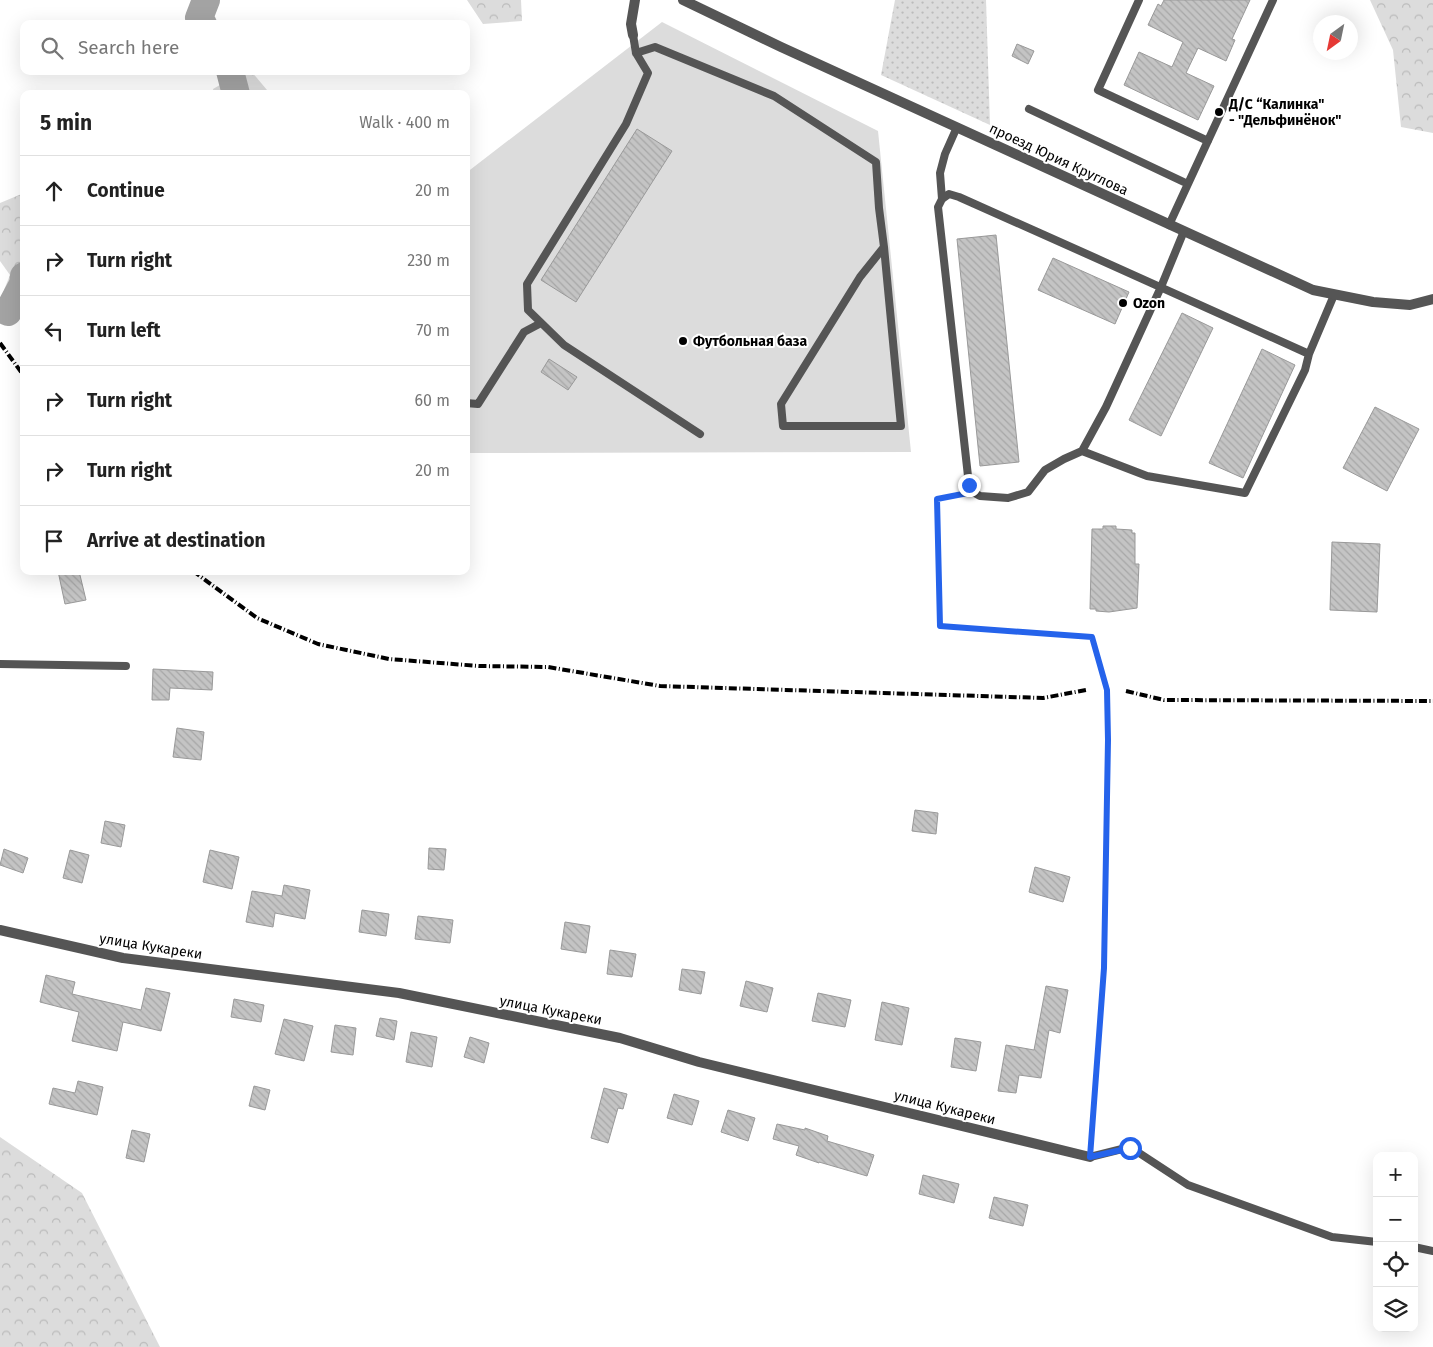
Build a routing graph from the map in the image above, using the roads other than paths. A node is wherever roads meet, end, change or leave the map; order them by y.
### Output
1 (635, 0) edge
2 (682, 0) edge
3 (1139, 0) edge
4 (1273, 0) edge
5 (633, 35) joint
6 (636, 53) junction
7 (1029, 109) dead end
8 (957, 127) junction
9 (1208, 141) junction
10 (1188, 184) junction
11 (942, 198) junction
12 (1169, 225) junction
13 (1184, 231) junction
14 (884, 247) junction
15 (1160, 287) junction
16 (1334, 295) junction
17 (1433, 299) edge
18 (541, 323) junction
19 (1309, 354) junction
20 (470, 403) edge
21 (700, 434) dead end
22 (1082, 451) junction
23 (0, 664) edge
24 (126, 666) dead end
25 (0, 930) edge
26 (1090, 1157) joint
27 (1373, 1242) edge
28 (1418, 1248) edge
29 (1433, 1251) edge

1 - 5 street
2 - 8 street, проезд Юрия Круглова
3 - 9 lane
4 - 9 lane
5 - 6 lane
6 - 14 lane
6 - 18 lane
7 - 10 lane
8 - 11 lane
8 - 12 street, проезд Юрия Круглова
9 - 10 lane
10 - 12 lane
11 - 15 lane
11 - 22 lane
12 - 13 street, проезд Юрия Круглова
13 - 15 lane
13 - 16 street, проезд Юрия Круглова
14 - 14 lane
15 - 19 lane
15 - 22 lane
16 - 17 street, проезд Юрия Круглова
16 - 19 lane
18 - 20 lane
18 - 21 lane
19 - 22 lane
23 - 24 lane
25 - 26 street, улица Кукареки
26 - 27 lane
28 - 29 lane

